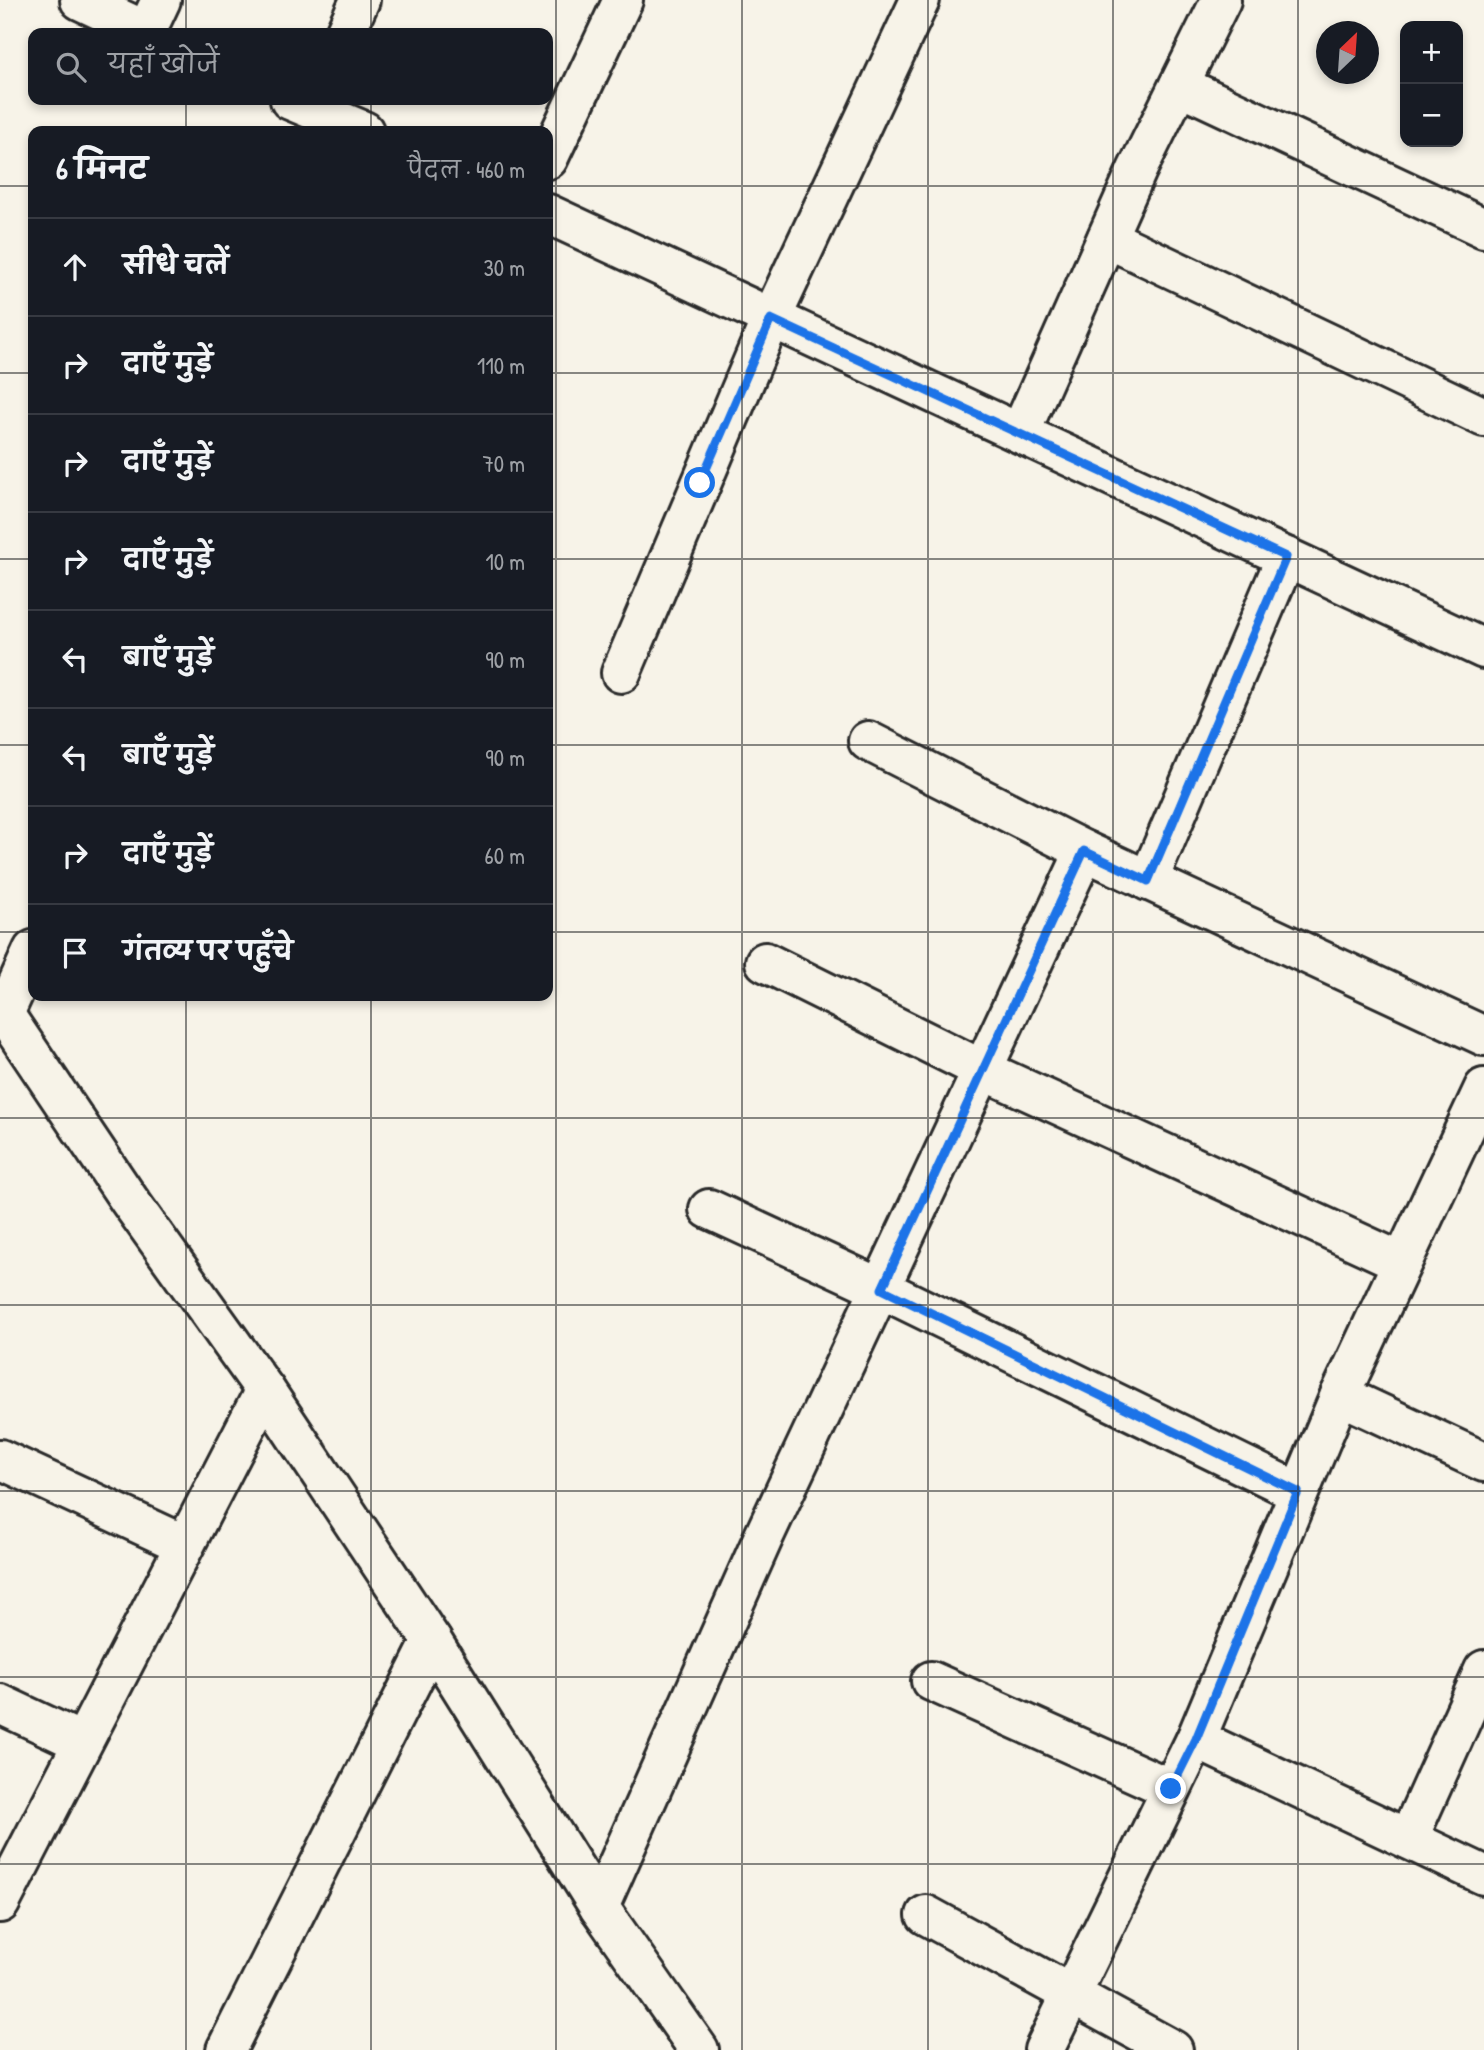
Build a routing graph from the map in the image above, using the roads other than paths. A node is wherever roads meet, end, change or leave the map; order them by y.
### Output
1 (80, 0) edge
2 (360, 0) edge
3 (623, 0) edge
4 (920, 0) edge
5 (1221, 0) edge
6 (152, 22) edge
7 (347, 28) edge
8 (1179, 85) junction
9 (309, 105) edge
10 (353, 126) edge
11 (553, 148) edge
12 (553, 216) edge
13 (1484, 228) edge
14 (1107, 238) junction
15 (771, 319) junction
16 (1484, 417) edge
17 (1020, 433) junction
18 (1286, 557) junction
19 (1484, 649) edge
20 (621, 673) dead end
21 (868, 741) dead end
22 (1084, 851) junction
23 (1148, 881) junction
24 (28, 960) edge
25 (765, 962) dead end
26 (2, 1011) edge
27 (1484, 1036) edge
28 (983, 1070) junction
29 (1484, 1088) edge
30 (709, 1209) dead end
31 (1401, 1262) junction
32 (882, 1289) junction
33 (265, 1390) junction
34 (1340, 1395) junction
35 (0, 1459) edge
36 (1484, 1462) edge
37 (1298, 1492) junction
38 (183, 1544) junction
39 (432, 1641) junction
40 (1484, 1670) edge
41 (931, 1681) dead end
42 (0, 1704) edge
43 (1196, 1739) junction
44 (81, 1742) junction
45 (1171, 1789) junction
46 (1408, 1839) junction
47 (1484, 1875) edge
48 (0, 1903) edge
49 (599, 1908) junction
50 (926, 1915) dead end
51 (1070, 1996) junction
52 (226, 2050) edge
53 (699, 2050) edge
54 (1044, 2050) edge
55 (1173, 2050) edge

1 - 6 street
2 - 7 street
3 - 11 street
4 - 15 street
5 - 8 street
8 - 13 street
8 - 14 street
9 - 10 street
12 - 15 street
14 - 16 street
14 - 17 street
15 - 17 street
15 - 20 street
17 - 18 street
18 - 19 street
18 - 23 street
21 - 22 street
22 - 23 street
22 - 28 street
23 - 27 street
24 - 26 street
25 - 28 street
26 - 33 street
28 - 31 street
28 - 32 street
29 - 31 street
30 - 32 street
31 - 34 street
32 - 37 street
32 - 49 street
33 - 38 street
33 - 39 street
34 - 36 street
34 - 37 street
35 - 38 street
37 - 43 street
38 - 44 street
39 - 49 street
39 - 52 street
40 - 46 street
41 - 45 street
42 - 44 street
43 - 45 street
43 - 46 street
44 - 48 street
45 - 51 street
46 - 47 street
49 - 53 street
50 - 51 street
51 - 54 street
51 - 55 street

